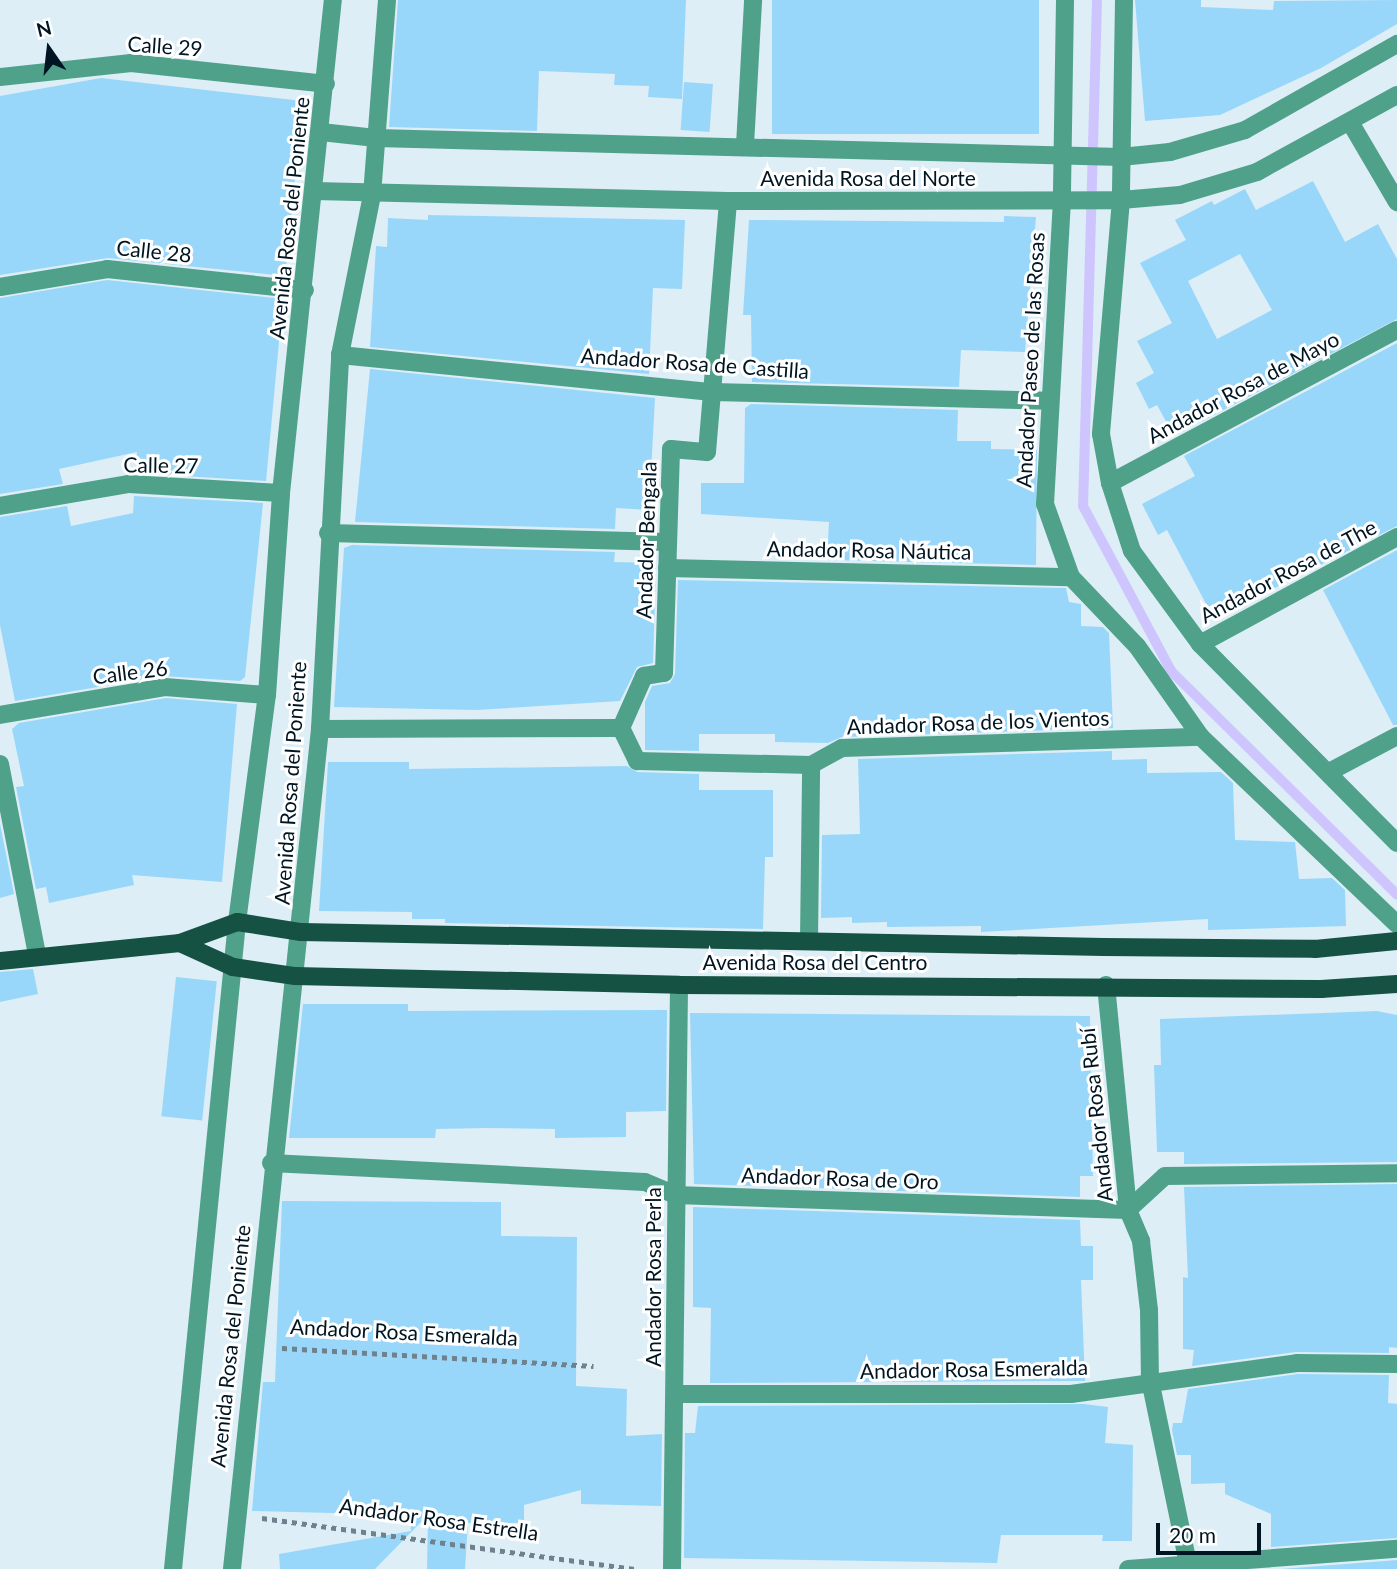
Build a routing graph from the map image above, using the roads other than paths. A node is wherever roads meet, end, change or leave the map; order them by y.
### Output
1 (333, 0) edge
2 (387, 0) edge
3 (753, 0) edge
4 (1065, 0) edge
5 (1124, 0) edge
6 (1397, 44) edge
7 (0, 77) edge
8 (326, 84) junction
9 (1397, 95) edge
10 (1350, 122) junction
11 (321, 132) junction
12 (376, 138) junction
13 (745, 145) junction
14 (1071, 155) junction
15 (1116, 157) junction
16 (315, 191) junction
17 (372, 195) junction
18 (1069, 200) junction
19 (728, 201) junction
20 (1113, 201) junction
21 (1397, 202) edge
22 (0, 287) edge
23 (305, 290) junction
24 (1397, 330) edge
25 (340, 355) junction
26 (712, 392) junction
27 (1049, 401) junction
28 (1110, 483) junction
29 (281, 493) junction
30 (0, 506) edge
31 (328, 533) junction
32 (1397, 537) edge
33 (668, 542) junction
34 (667, 568) junction
35 (1071, 577) junction
36 (1200, 644) junction
37 (267, 695) junction
38 (0, 715) edge
39 (621, 728) junction
40 (320, 729) junction
41 (1397, 736) edge
42 (1201, 737) junction
43 (0, 764) edge
44 (811, 765) junction
45 (1329, 772) junction
46 (1397, 843) edge
47 (237, 922) junction
48 (1397, 924) edge
49 (301, 932) junction
50 (809, 940) junction
51 (1397, 941) edge
52 (180, 943) junction
53 (37, 955) junction
54 (0, 961) edge
55 (233, 967) junction
56 (295, 976) junction
57 (1397, 984) edge
58 (679, 985) junction
59 (1105, 985) junction
60 (271, 1163) junction
61 (1397, 1173) edge
62 (675, 1195) junction
63 (1128, 1210) junction
64 (1397, 1364) edge
65 (1150, 1380) junction
66 (676, 1394) junction
67 (1397, 1549) edge
68 (1189, 1567) edge
69 (173, 1569) edge
70 (232, 1569) edge
71 (672, 1569) edge
72 (1128, 1569) edge

1 - 8 street, Avenida Rosa del Poniente
2 - 12 street, Avenida Rosa del Poniente
3 - 13 street
4 - 14 street, Andador Paseo de las Rosas
5 - 15 street
6 - 15 street, Avenida Rosa del Norte
7 - 8 street, Calle 29
8 - 11 street, Avenida Rosa del Poniente
9 - 10 street, Avenida Rosa del Norte
10 - 20 street, Avenida Rosa del Norte
10 - 21 street
11 - 12 street, Avenida Rosa del Norte
11 - 16 street, Avenida Rosa del Poniente
12 - 13 street, Avenida Rosa del Norte
12 - 17 street, Avenida Rosa del Poniente
13 - 14 street, Avenida Rosa del Norte
14 - 15 street, Avenida Rosa del Norte
14 - 18 street, Andador Paseo de las Rosas
15 - 20 street
16 - 17 street, Avenida Rosa del Norte
16 - 23 street, Avenida Rosa del Poniente
17 - 19 street, Avenida Rosa del Norte
17 - 25 street, Avenida Rosa del Poniente
18 - 19 street, Avenida Rosa del Norte
18 - 20 street, Avenida Rosa del Norte
18 - 27 street, Andador Paseo de las Rosas
19 - 26 street, Andador Bengala
20 - 28 street
22 - 23 street, Calle 28
23 - 29 street, Avenida Rosa del Poniente
24 - 28 street, Andador Rosa de Mayo
25 - 26 street, Andador Rosa de Castilla
25 - 31 street, Avenida Rosa del Poniente
26 - 27 street, Andador Rosa de Castilla
26 - 33 street, Andador Bengala
27 - 35 street, Andador Paseo de las Rosas
28 - 36 street
29 - 30 street, Calle 27
29 - 37 street, Avenida Rosa del Poniente
31 - 33 street
31 - 40 street, Avenida Rosa del Poniente
32 - 36 street, Andador Rosa de The
33 - 34 street, Andador Bengala
34 - 35 street, Andador Rosa Náutica
34 - 39 street, Andador Bengala
35 - 42 street, Andador Paseo de las Rosas
36 - 45 street
37 - 38 street, Calle 26
37 - 47 street, Avenida Rosa del Poniente
39 - 40 street
39 - 44 street
40 - 49 street, Avenida Rosa del Poniente
41 - 45 street
42 - 44 street, Andador Rosa de los Vientos
42 - 48 street, Andador Paseo de las Rosas
43 - 53 street
44 - 50 street
45 - 46 street
47 - 49 main road, Avenida Rosa del Centro
47 - 52 main road
47 - 55 street, Avenida Rosa del Poniente
49 - 50 main road, Avenida Rosa del Centro
49 - 56 street, Avenida Rosa del Poniente
50 - 51 main road, Avenida Rosa del Centro
52 - 53 main road
52 - 55 main road, Avenida Rosa del Centro
53 - 54 main road
55 - 56 main road, Avenida Rosa del Centro
55 - 69 street, Avenida Rosa del Poniente
56 - 58 main road, Avenida Rosa del Centro
56 - 60 street, Avenida Rosa del Poniente
57 - 59 main road, Avenida Rosa del Centro
58 - 59 main road, Avenida Rosa del Centro
58 - 62 street, Andador Rosa Perla
59 - 63 street, Andador Rosa Rubí
60 - 62 street, Andador Rosa de Oro
60 - 70 street, Avenida Rosa del Poniente
61 - 63 street
62 - 63 street, Andador Rosa de Oro
62 - 66 street, Andador Rosa Perla
63 - 65 street, Andador Rosa Rubí
64 - 65 street, Andador Rosa Esmeralda
65 - 66 street, Andador Rosa Esmeralda
65 - 68 street, Andador Rosa Rubí
66 - 71 street, Andador Rosa Perla
67 - 68 street
68 - 72 street

